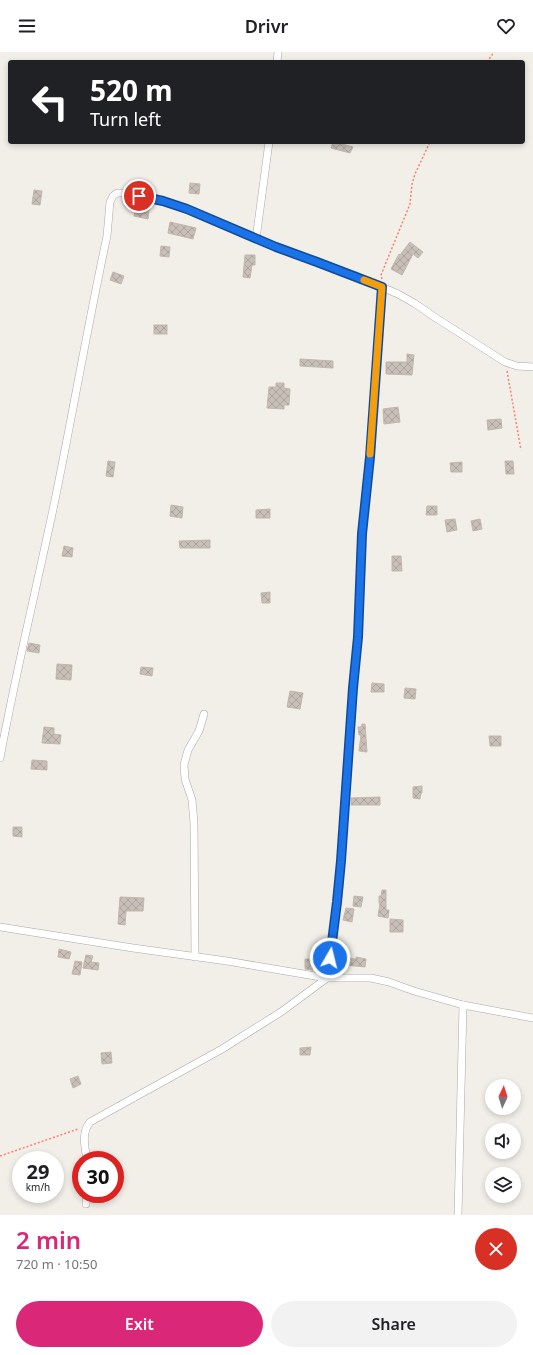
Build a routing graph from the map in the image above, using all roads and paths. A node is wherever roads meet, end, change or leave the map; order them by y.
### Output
1 (269, 144) edge
2 (429, 144) edge
3 (256, 239) junction
4 (382, 287) junction
5 (505, 362) junction
6 (533, 367) edge
7 (521, 450) dead end
8 (204, 714) dead end
9 (0, 758) edge
10 (0, 927) edge
11 (195, 957) junction
12 (327, 978) junction
13 (463, 1005) junction
14 (533, 1018) edge
15 (86, 1126) junction
16 (86, 1151) edge
17 (0, 1156) edge
18 (458, 1215) edge

1 - 3 street
2 - 4 path
3 - 4 street
3 - 9 street
4 - 5 street
4 - 12 street
5 - 6 street
5 - 7 path
8 - 11 street
10 - 11 street
11 - 12 street
12 - 13 street
12 - 15 street
13 - 14 street
13 - 18 street
15 - 16 street
15 - 17 path

